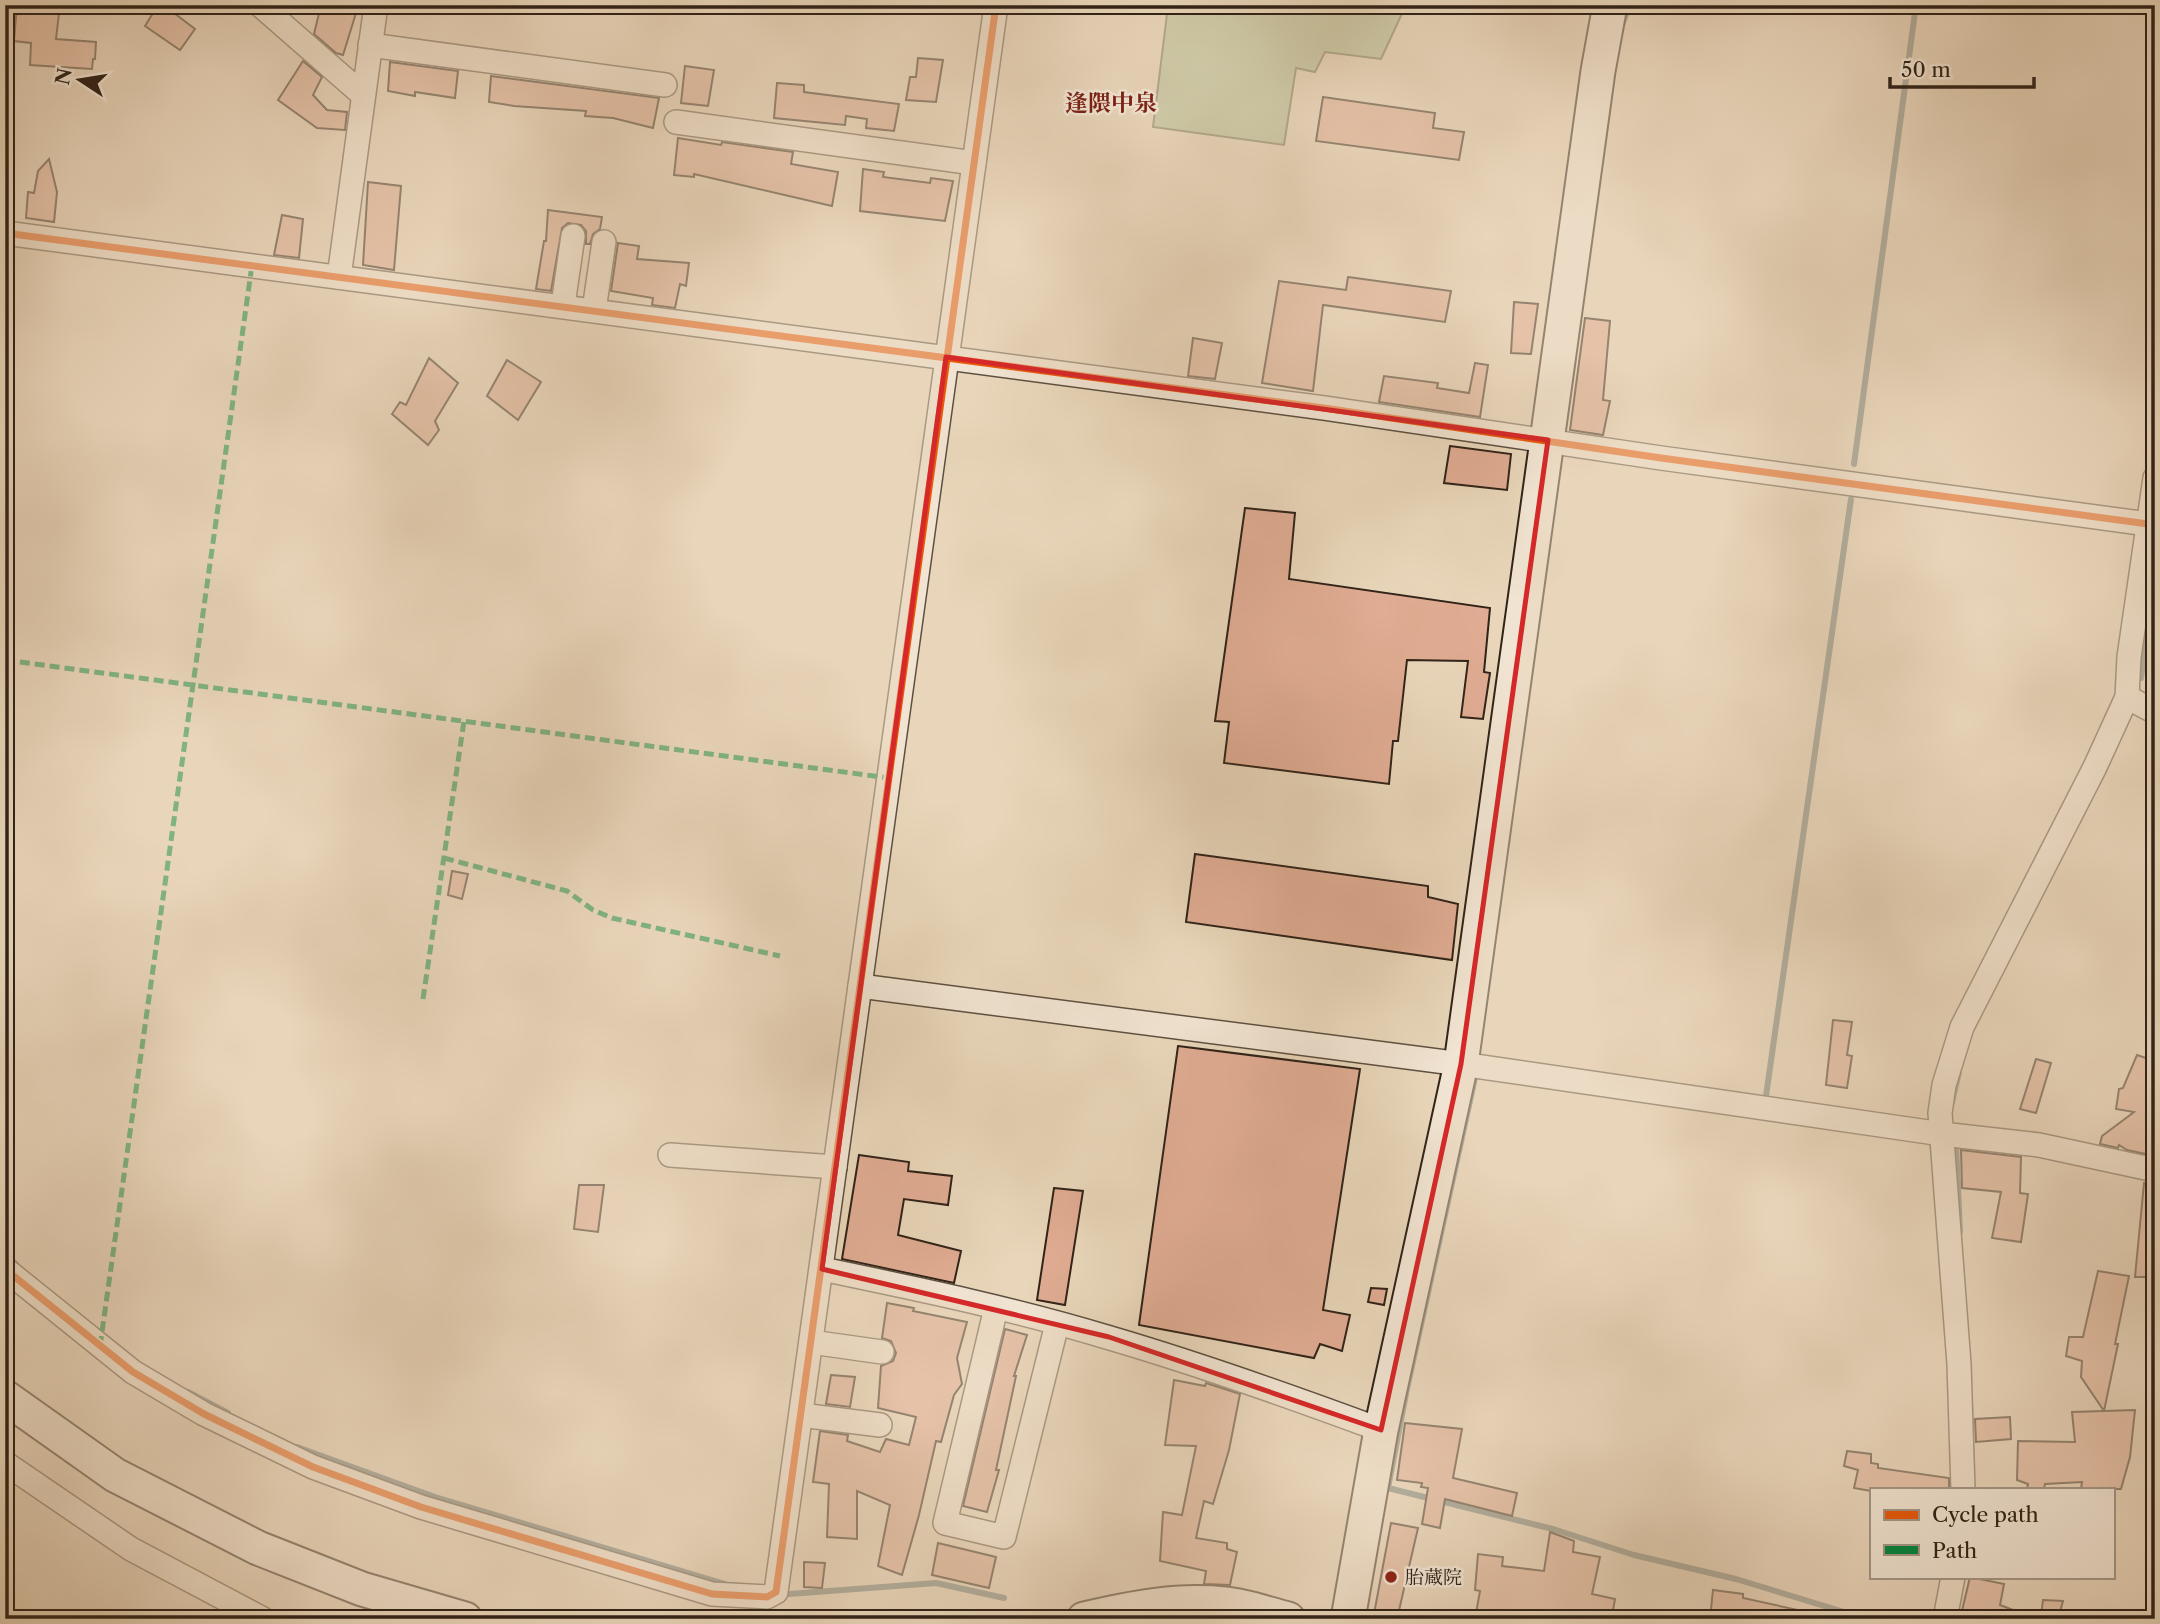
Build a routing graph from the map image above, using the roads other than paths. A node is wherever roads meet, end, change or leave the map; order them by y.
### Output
1 (260, 5) edge
2 (376, 5) edge
3 (996, 5) edge
4 (1611, 5) edge
5 (370, 45) junction
6 (665, 86) dead end
7 (362, 94) junction
8 (676, 122) dead end
9 (974, 163) junction
10 (5, 233) edge
11 (573, 236) dead end
12 (604, 242) dead end
13 (339, 277) junction
14 (563, 306) junction
15 (594, 310) junction
16 (946, 357) junction
17 (1548, 440) junction
18 (2155, 478) edge
19 (2148, 524) junction
20 (2127, 697) junction
21 (2155, 712) edge
22 (860, 986) junction
23 (1461, 1064) junction
24 (1942, 1134) junction
25 (670, 1155) dead end
26 (835, 1167) junction
27 (2155, 1170) edge
28 (5, 1269) edge
29 (821, 1269) junction
30 (996, 1308) junction
31 (1057, 1324) junction
32 (811, 1342) junction
33 (882, 1352) dead end
34 (5, 1397) edge
35 (801, 1415) junction
36 (880, 1425) dead end
37 (1381, 1430) junction
38 (5, 1462) edge
39 (1963, 1488) edge
40 (1953, 1578) edge
41 (204, 1589) junction
42 (243, 1619) edge
43 (263, 1619) edge
44 (466, 1619) edge
45 (1084, 1619) edge
46 (1288, 1619) edge
47 (1348, 1619) edge
48 (1945, 1619) edge

1 - 7 street
2 - 5 street
3 - 9 street
4 - 17 street
5 - 6 street
5 - 7 street
7 - 13 street
8 - 9 street
9 - 16 street
10 - 13 street
11 - 14 street
12 - 15 street
13 - 14 street
14 - 15 street
15 - 16 street
16 - 17 street
16 - 22 street
17 - 19 street
17 - 23 street
18 - 19 street
19 - 20 street
20 - 21 street
20 - 24 street
22 - 23 street
22 - 26 street
23 - 24 street
23 - 37 street
24 - 27 street
24 - 39 street
25 - 26 street
26 - 29 street
28 - 35 street
29 - 30 street
29 - 32 street
30 - 31 street
30 - 31 street
31 - 37 street
32 - 33 street
32 - 35 street
34 - 44 street
35 - 36 street
37 - 47 street
38 - 41 street
40 - 48 street
41 - 42 street
41 - 43 street
45 - 46 street

